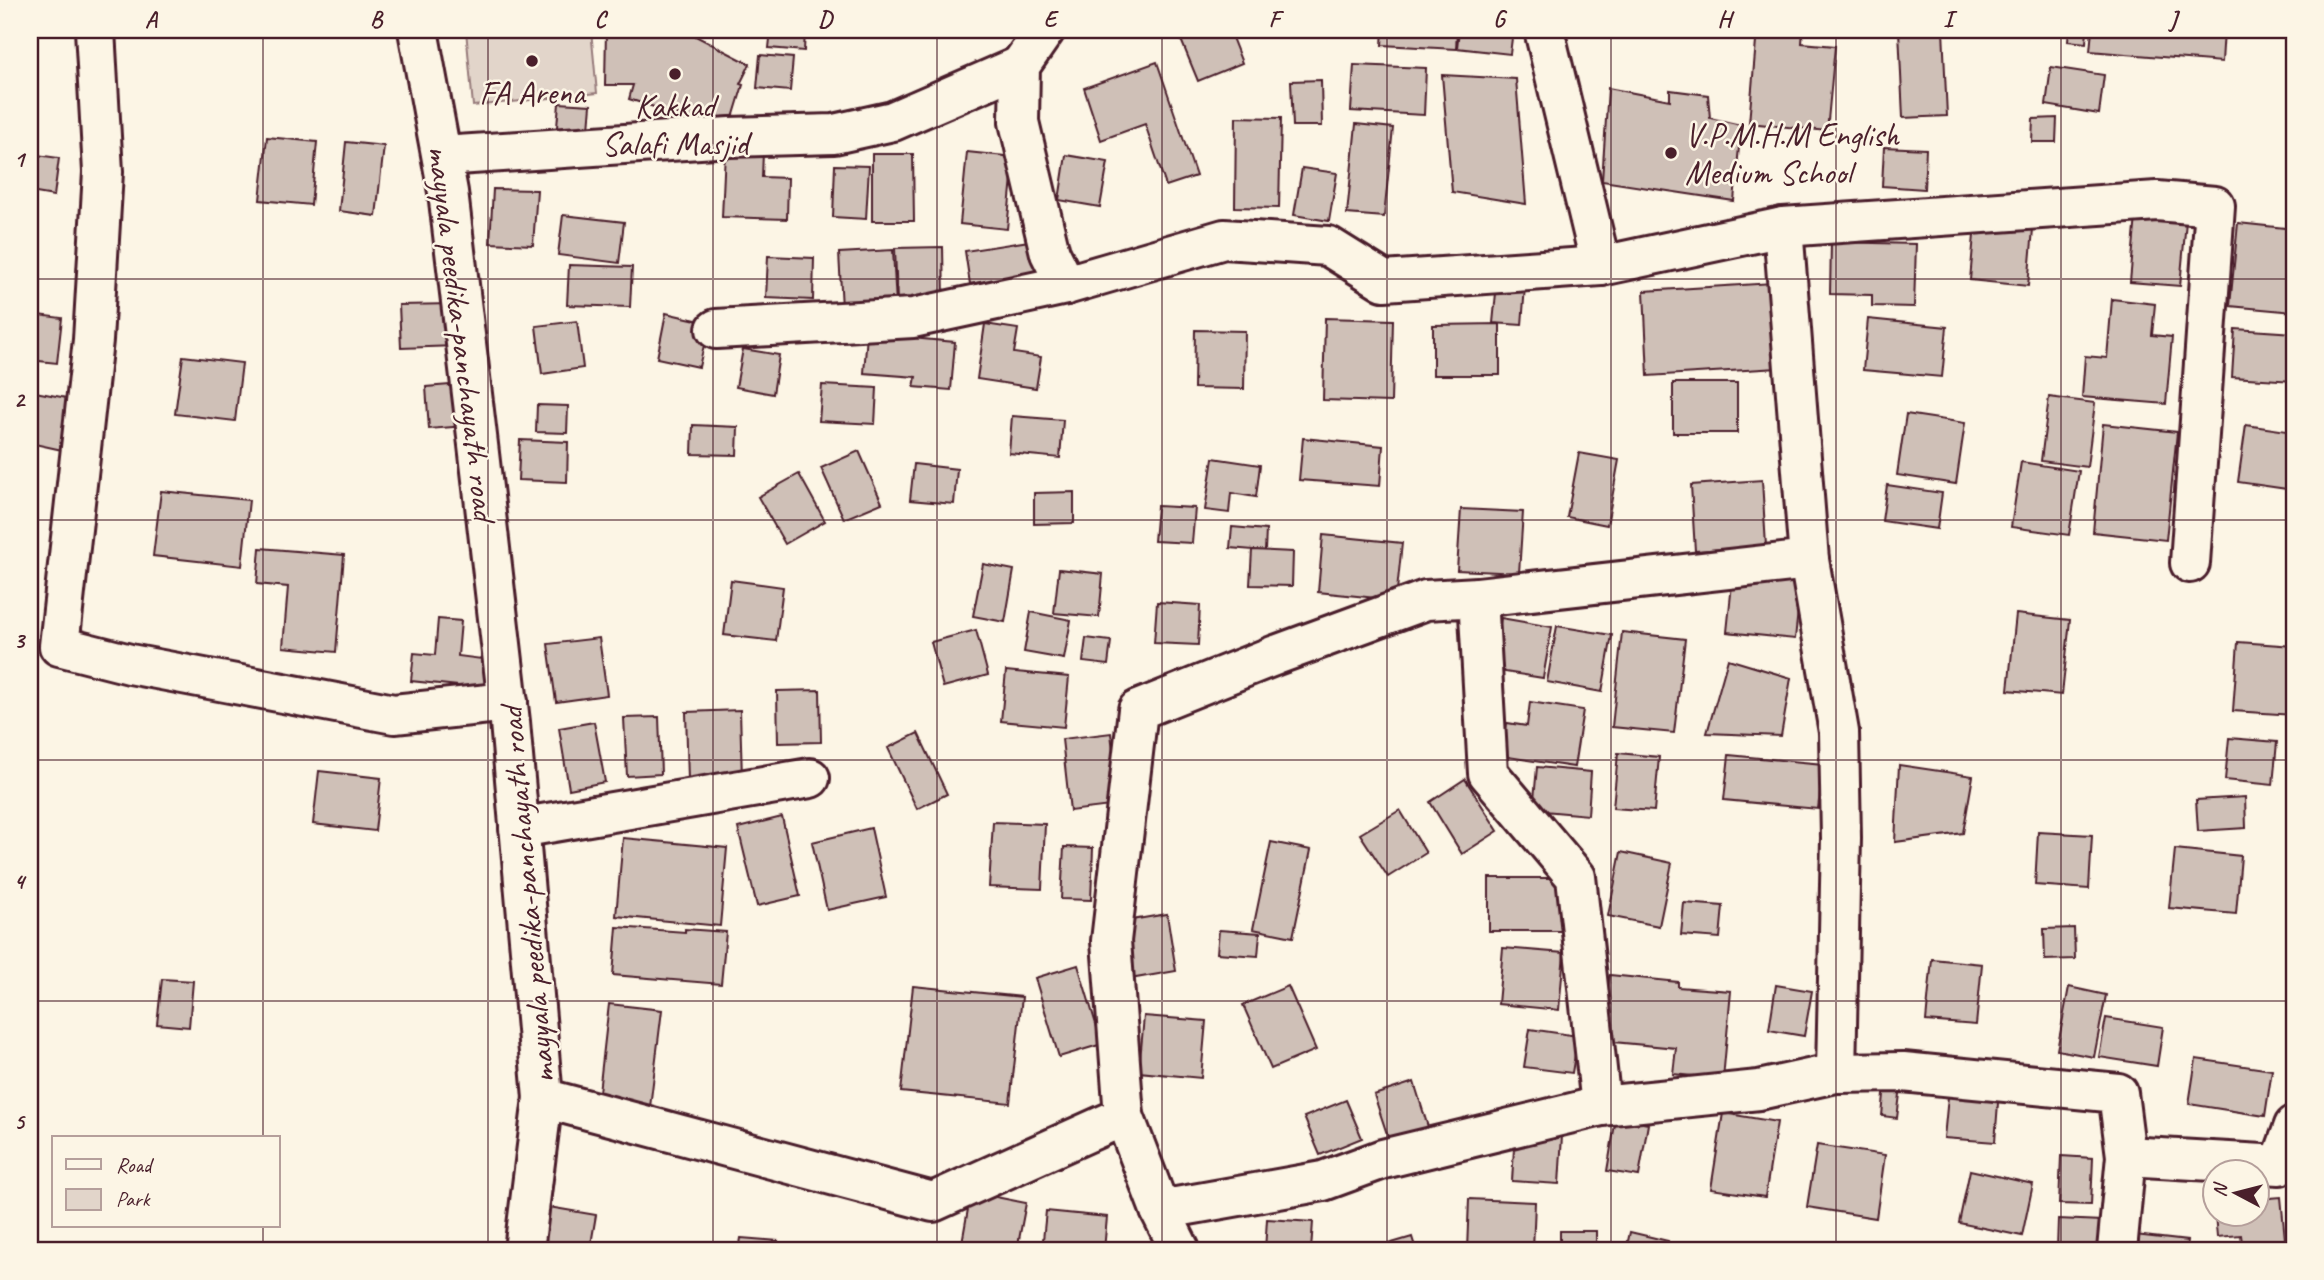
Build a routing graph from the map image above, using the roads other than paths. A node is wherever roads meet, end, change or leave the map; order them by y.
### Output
1 (95, 30) edge
2 (418, 30) edge
3 (1045, 30) edge
4 (1544, 30) edge
5 (1020, 65) junction
6 (442, 156) junction
7 (1783, 227) junction
8 (1601, 266) junction
9 (1066, 285) junction
10 (716, 330) dead end
11 (1809, 560) junction
12 (2190, 563) dead end
13 (1478, 597) junction
14 (508, 702) junction
15 (810, 778) dead end
16 (519, 828) junction
17 (1836, 1073) junction
18 (543, 1098) junction
19 (1601, 1106) junction
20 (1124, 1116) junction
21 (2294, 1126) edge
22 (2126, 1156) junction
23 (1160, 1210) junction
24 (524, 1250) edge
25 (1180, 1250) edge
26 (2117, 1250) edge

1 - 14 street
2 - 6 street, mayyala peedika-panchayath road
3 - 5 street
4 - 8 street
5 - 6 street
5 - 9 street
6 - 14 street, mayyala peedika-panchayath road
7 - 8 street
7 - 11 street
7 - 12 street
8 - 9 street
9 - 10 street
11 - 13 street
11 - 17 street
13 - 19 street
13 - 20 street
14 - 16 street, mayyala peedika-panchayath road
15 - 16 street
16 - 18 street, mayyala peedika-panchayath road
17 - 19 street
17 - 22 street
18 - 20 street, mayyala peedika-panchayath road
18 - 24 street
19 - 23 street
20 - 23 street
21 - 22 street
22 - 26 street
23 - 25 street

